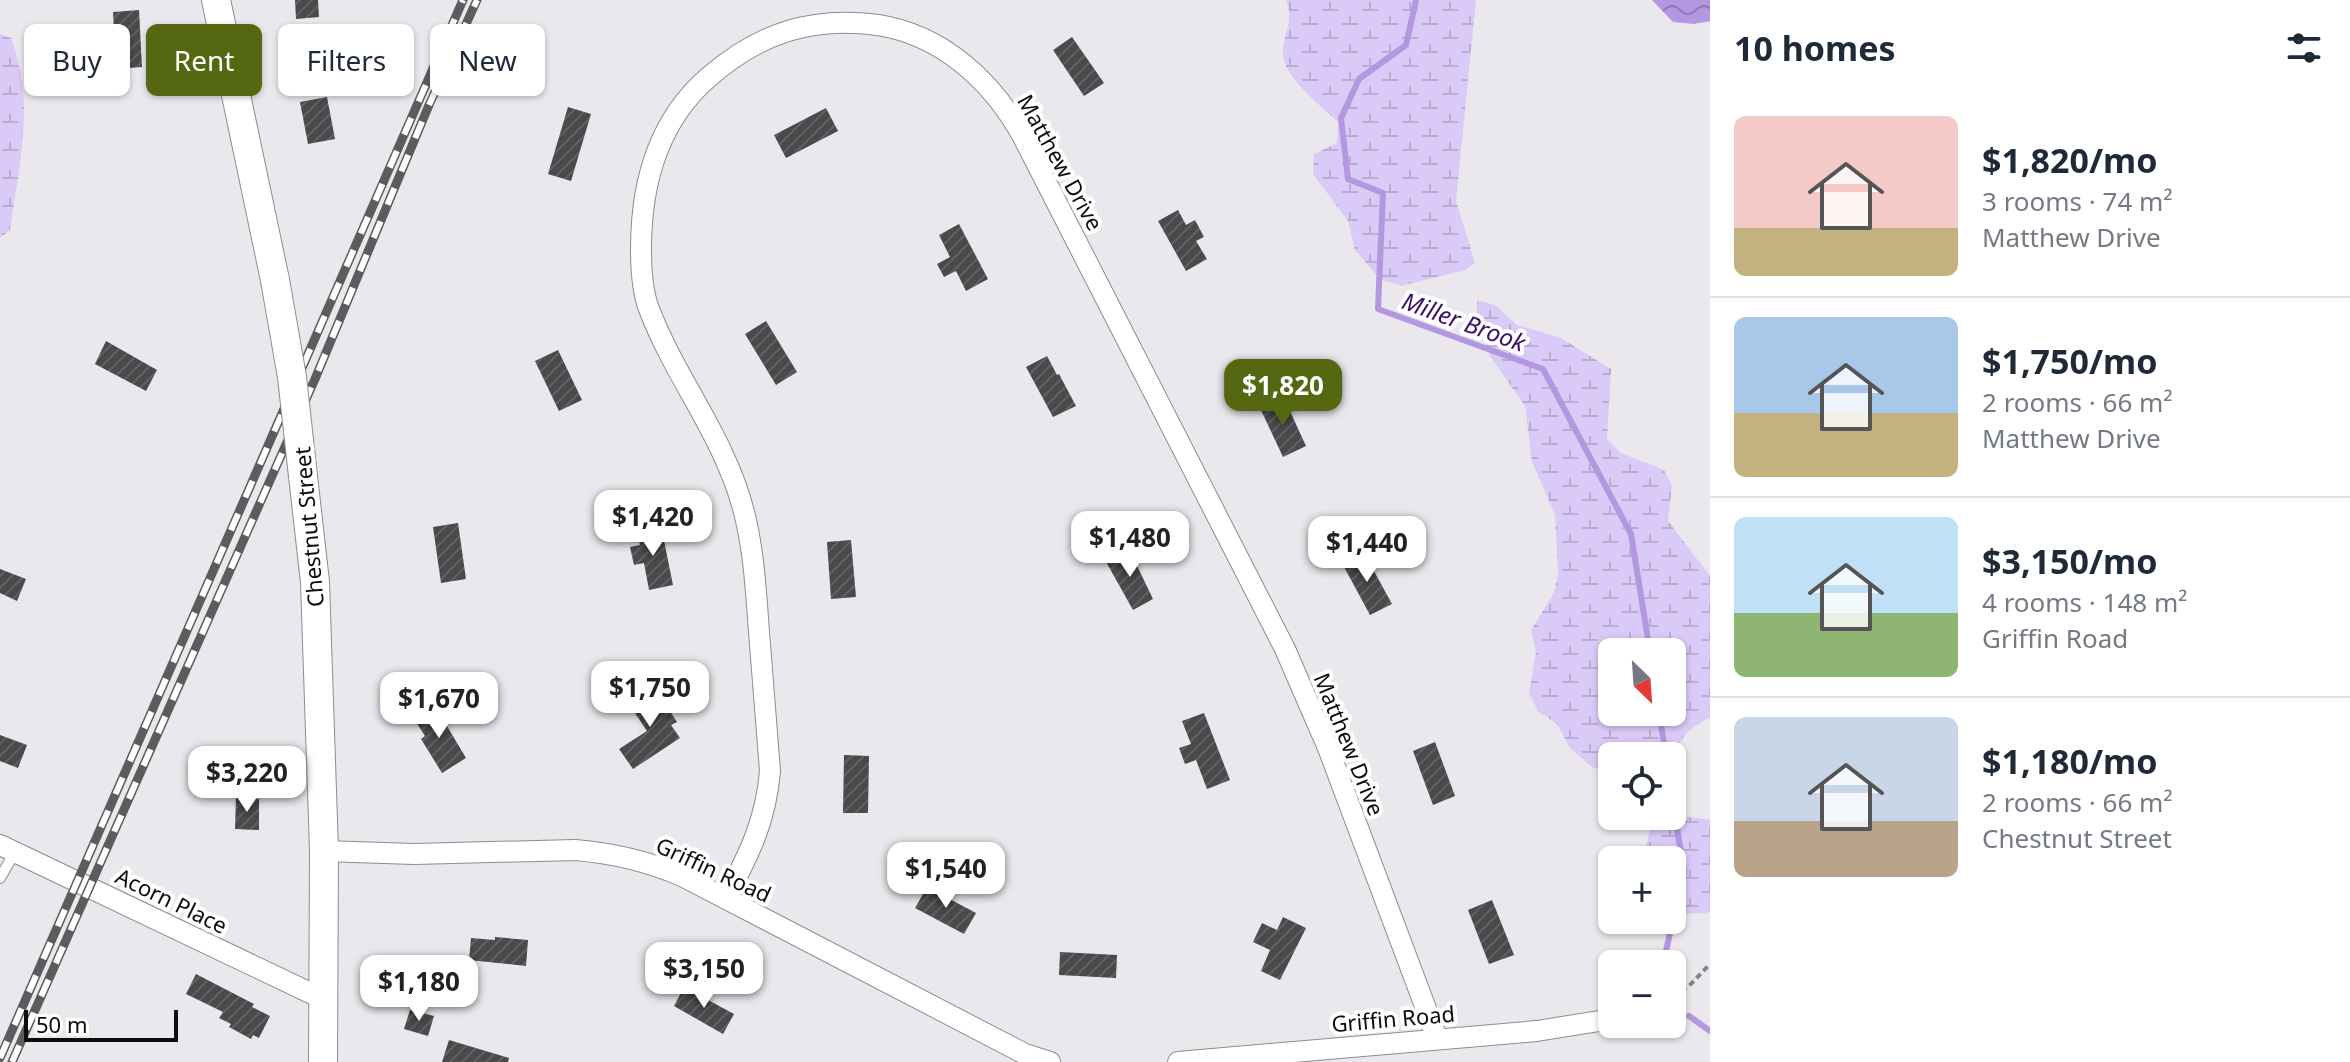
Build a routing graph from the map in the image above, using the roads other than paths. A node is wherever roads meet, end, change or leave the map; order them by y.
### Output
1 (216, 0) edge
2 (7, 848) edge
3 (324, 851) junction
4 (0, 878) edge
5 (726, 898) junction
6 (323, 999) junction
7 (1598, 1022) edge
8 (1437, 1038) junction
9 (1290, 1057) edge
10 (323, 1062) edge
11 (1050, 1062) edge
12 (1178, 1062) edge

1 - 3 main road, Chestnut Street, bridge
2 - 4 lane
2 - 6 street, Acorn Place
3 - 5 street, Griffin Road
3 - 6 main road, Chestnut Street
5 - 8 street, Matthew Drive
5 - 11 street, Griffin Road
6 - 10 main road, Chestnut Street
7 - 8 street, Griffin Road
8 - 9 street, Griffin Road
9 - 12 street, Griffin Road

